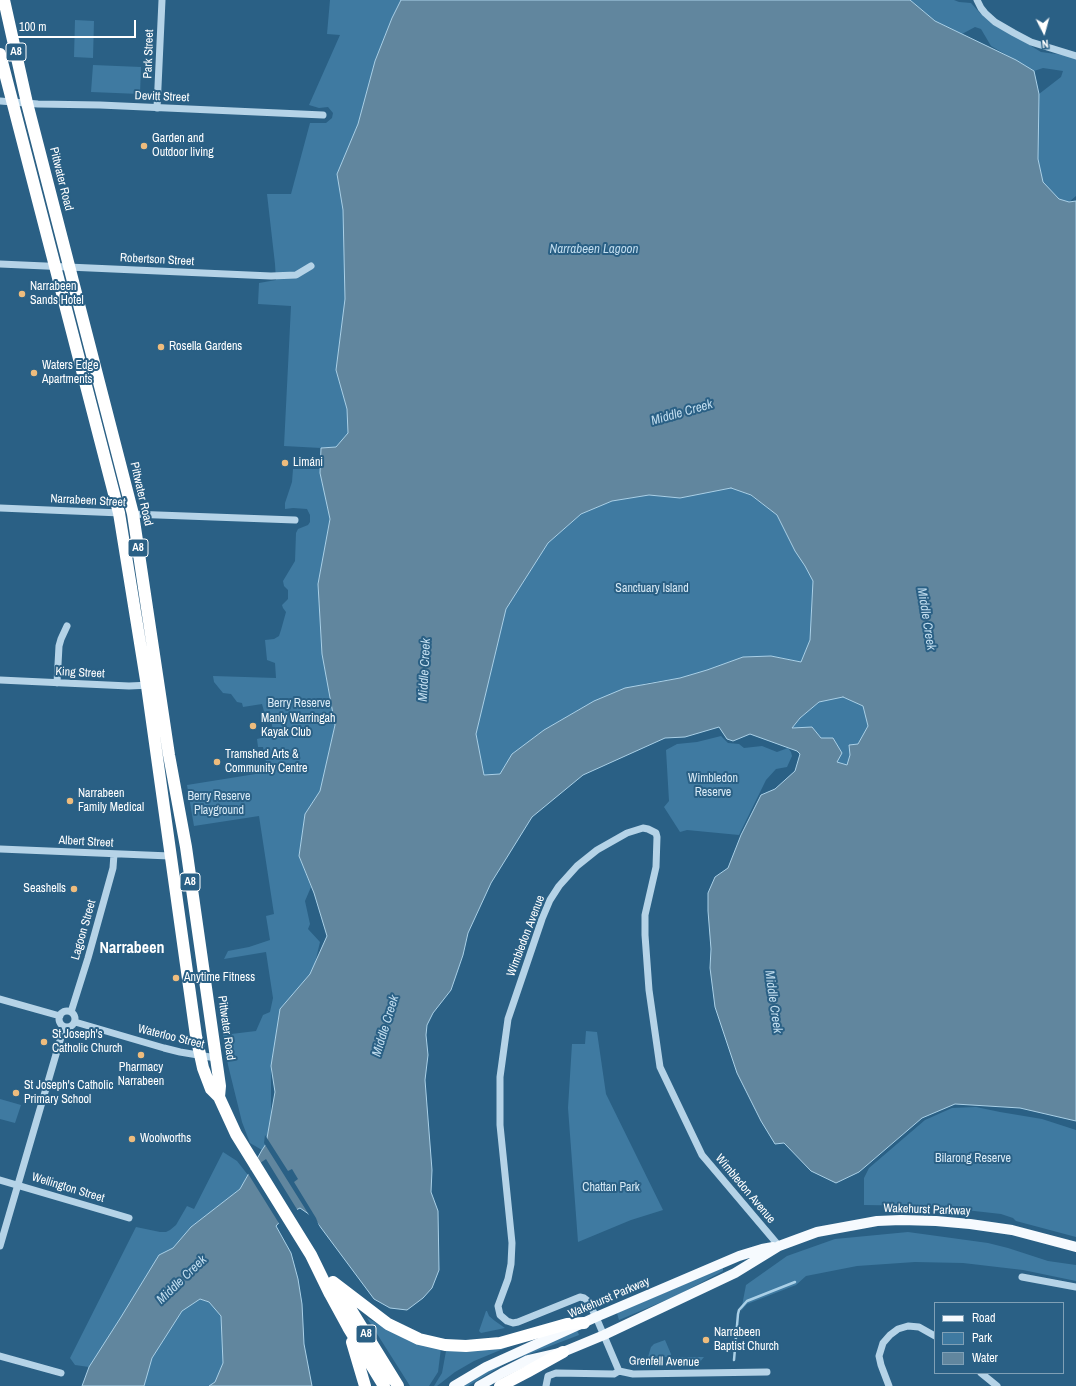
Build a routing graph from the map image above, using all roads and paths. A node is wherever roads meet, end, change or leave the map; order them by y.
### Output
1 (4, 0) edge
2 (162, 0) edge
3 (977, 0) edge
4 (0, 54) edge
5 (1076, 56) edge
6 (0, 101) edge
7 (13, 102) junction
8 (27, 103) junction
9 (158, 108) junction
10 (323, 115) dead end
11 (0, 264) edge
12 (55, 266) junction
13 (311, 266) dead end
14 (69, 267) junction
15 (0, 508) edge
16 (119, 513) junction
17 (133, 514) junction
18 (295, 520) dead end
19 (67, 626) dead end
20 (0, 680) edge
21 (57, 683) junction
22 (153, 685) junction
23 (0, 849) edge
24 (114, 854) junction
25 (170, 856) junction
26 (0, 999) edge
27 (71, 1012) junction
28 (58, 1016) junction
29 (74, 1023) junction
30 (64, 1027) junction
31 (201, 1056) junction
32 (216, 1058) junction
33 (219, 1097) junction
34 (0, 1180) edge
35 (18, 1185) junction
36 (129, 1218) dead end
37 (0, 1246) edge
38 (779, 1246) junction
39 (1076, 1247) edge
40 (311, 1256) junction
41 (725, 1262) junction
42 (735, 1274) junction
43 (1022, 1277) dead end
44 (333, 1282) junction
45 (1076, 1287) edge
46 (596, 1317) junction
47 (584, 1323) junction
48 (348, 1327) junction
49 (934, 1335) edge
50 (604, 1336) junction
51 (563, 1352) junction
52 (0, 1356) edge
53 (619, 1371) junction
54 (767, 1372) dead end
55 (61, 1373) dead end
56 (982, 1374) edge
57 (365, 1386) edge
58 (384, 1386) edge
59 (398, 1386) edge
60 (454, 1386) edge
61 (479, 1386) edge
62 (500, 1386) edge
63 (546, 1386) edge
64 (889, 1386) edge
65 (997, 1386) edge

1 - 8 highway, Pittwater Road / A8
2 - 9 street, Park Street
3 - 5 street
4 - 7 highway, Pittwater Road / A8
6 - 7 street, Devitt Street
7 - 8 street, Devitt Street
7 - 12 highway, Pittwater Road / A8
8 - 9 street, Devitt Street
8 - 14 highway, Pittwater Road / A8
9 - 10 street, Devitt Street
11 - 12 street, Robertson Street
12 - 14 street, Robertson Street
12 - 16 highway, Pittwater Road / A8
13 - 14 street, Robertson Street
14 - 17 highway, Pittwater Road / A8
15 - 16 street, Narrabeen Street
16 - 17 street, Narrabeen Street
16 - 22 highway, Pittwater Road / A8
17 - 18 street, Narrabeen Street
17 - 22 highway, Pittwater Road / A8
19 - 21 street
20 - 21 street, King Street
21 - 22 street, King Street
22 - 25 highway, Pittwater Road / A8
22 - 32 highway, Pittwater Road / A8
23 - 24 street, Albert Street
24 - 25 street, Albert Street
24 - 27 street, Lagoon Street
25 - 31 highway, Pittwater Road / A8
26 - 28 street
27 - 28 street
27 - 29 street
28 - 30 street
29 - 30 street
29 - 31 street, Waterloo Street
30 - 35 street
31 - 32 street, Waterloo Street
31 - 33 highway, Pittwater Road / A8
32 - 33 highway, Pittwater Road / A8
33 - 40 highway, Pittwater Road / A8
34 - 35 street, Wellington Street
35 - 36 street, Wellington Street
35 - 37 street
38 - 39 main road, Wakehurst Parkway
38 - 41 main road, Wakehurst Parkway
38 - 42 main road, Wakehurst Parkway
38 - 46 street, Wimbledon Avenue
40 - 44 highway, Pittwater Road / A8
40 - 48 highway, Pittwater Road / A8
41 - 42 main road
41 - 46 main road, Wakehurst Parkway
42 - 50 main road, Wakehurst Parkway
43 - 45 street
44 - 47 highway
44 - 59 highway, Pittwater Road / A8
46 - 47 main road, Wakehurst Parkway
46 - 50 street, Wimbledon Avenue
47 - 60 main road, Wakehurst Parkway
48 - 57 highway, Pittwater Road / A8
48 - 58 highway, Pittwater Road / A8
49 - 64 street
50 - 51 main road, Wakehurst Parkway
50 - 53 street, Wimbledon Avenue
51 - 61 main road, Wakehurst Parkway
51 - 62 highway
52 - 55 street
53 - 54 street, Grenfell Avenue
53 - 63 street, Grenfell Avenue
56 - 65 street

